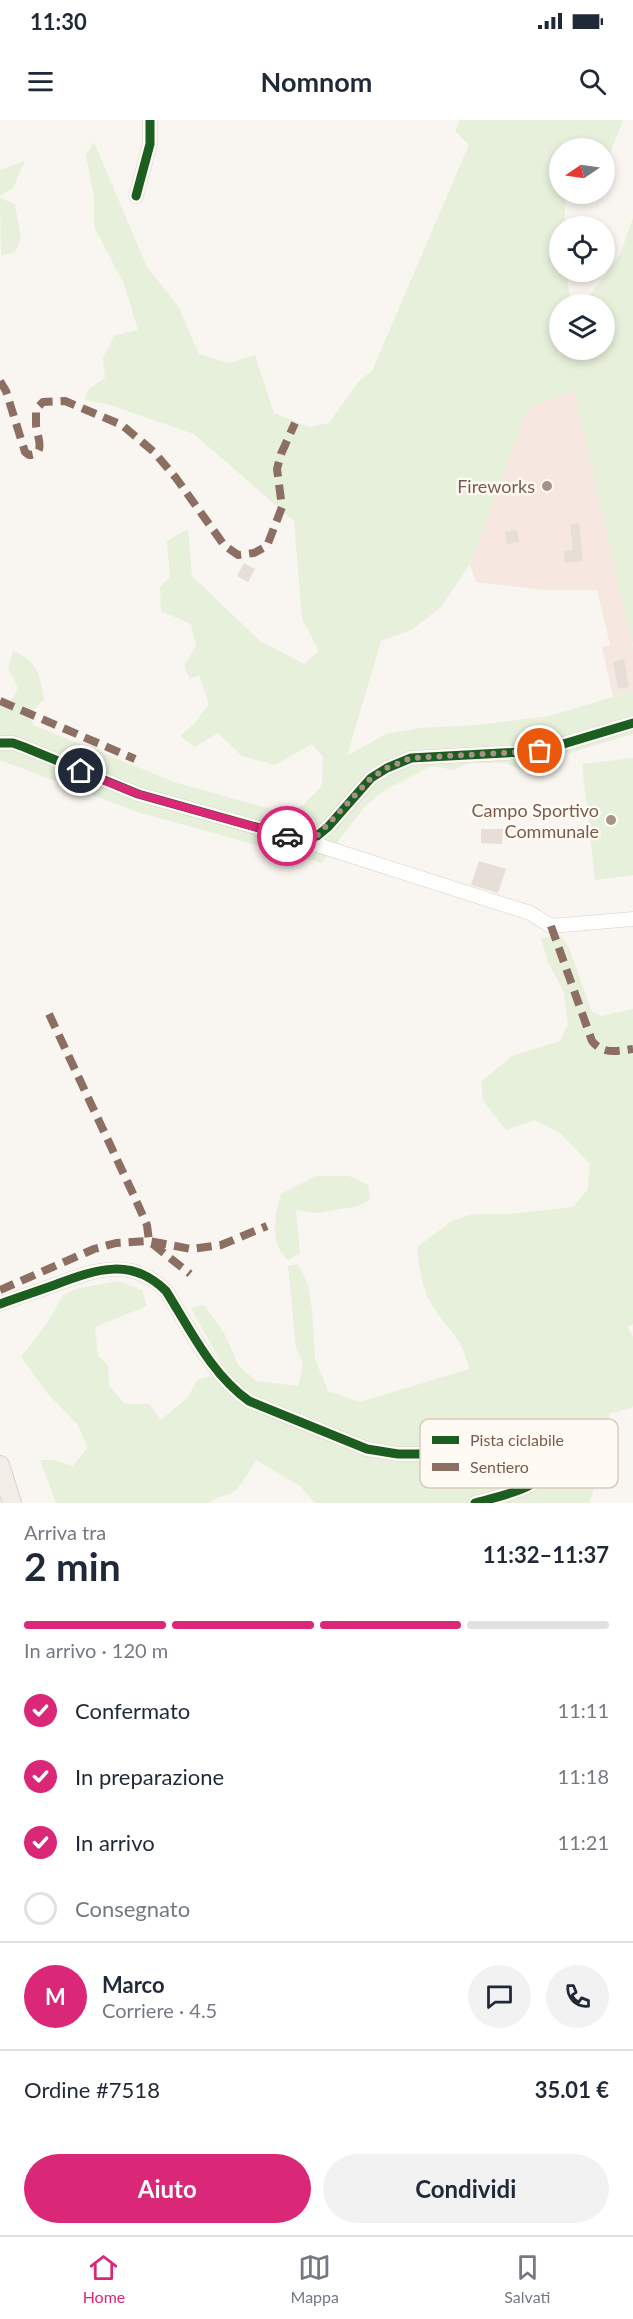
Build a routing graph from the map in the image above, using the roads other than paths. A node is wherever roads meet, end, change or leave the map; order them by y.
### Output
1 (150, 120) edge
2 (136, 196) dead end
3 (633, 723) edge
4 (0, 742) edge
5 (302, 840) junction
6 (633, 919) edge
7 (0, 1304) edge
8 (420, 1454) edge
9 (0, 1465) edge
10 (524, 1488) edge
11 (12, 1503) edge
12 (475, 1503) edge

1 - 2 street
3 - 5 street
4 - 5 street
5 - 6 street
7 - 8 street
9 - 11 main road
10 - 12 street

